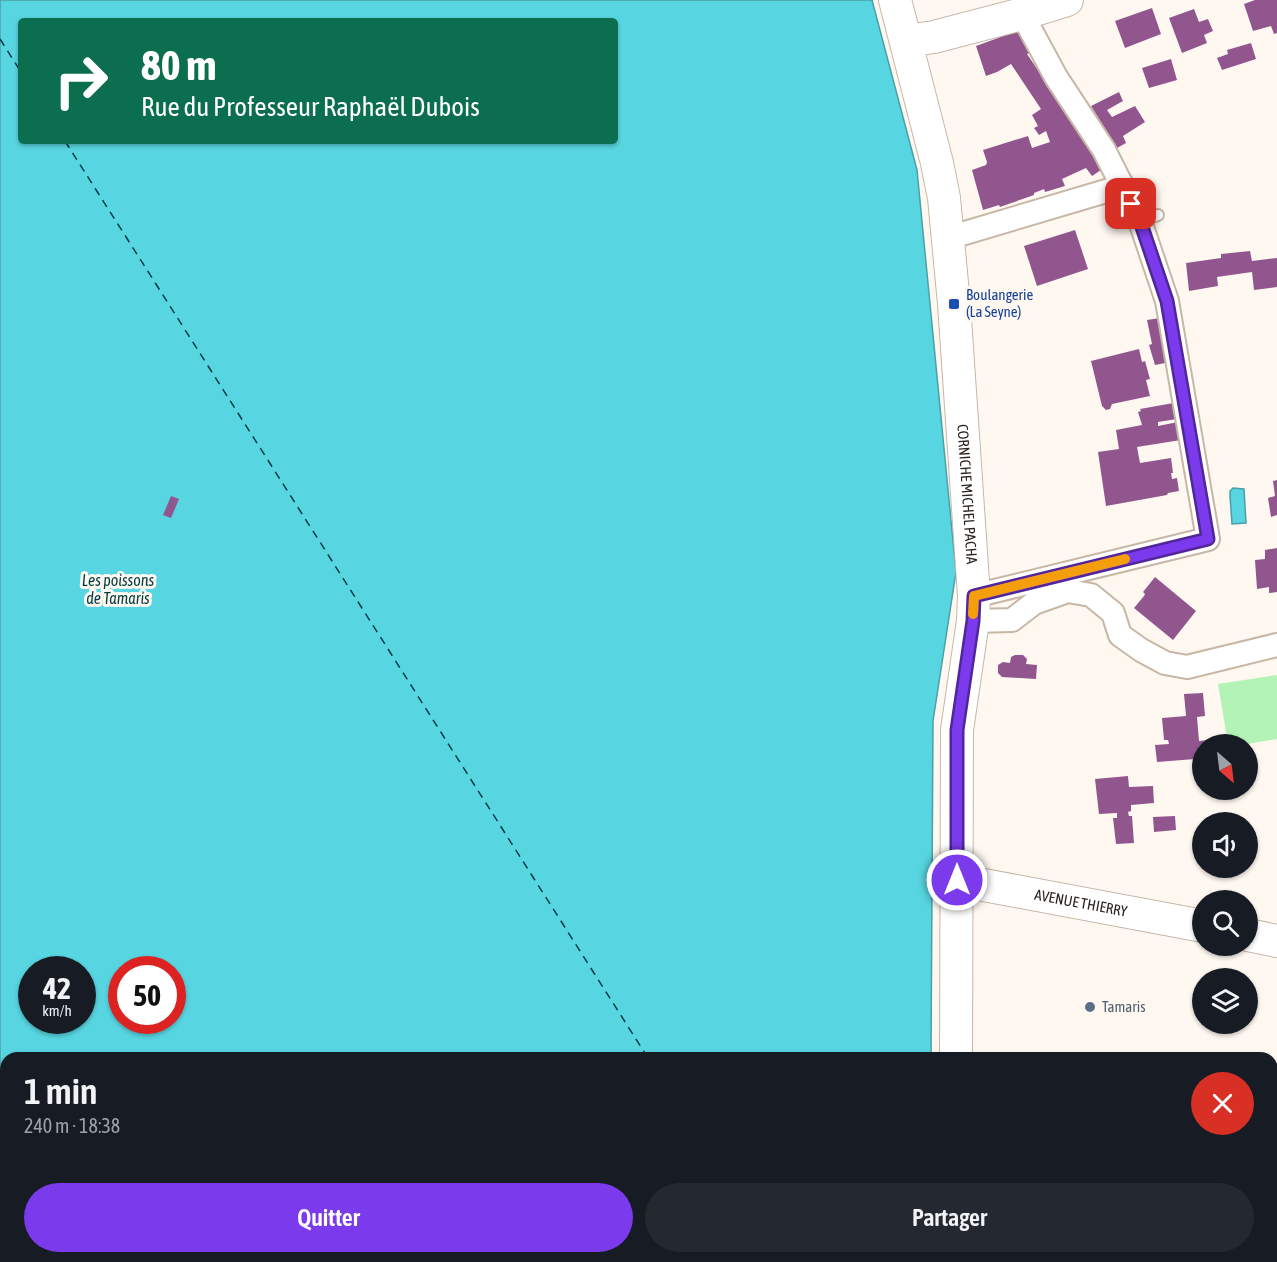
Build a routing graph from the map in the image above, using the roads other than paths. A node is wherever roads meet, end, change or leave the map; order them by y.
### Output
1 (895, 0) edge
2 (1067, 0) edge
3 (1024, 7) edge
4 (906, 41) junction
5 (1123, 186) junction
6 (948, 238) junction
7 (973, 608) junction
8 (1277, 645) edge
9 (957, 880) junction
10 (1192, 924) edge
11 (1258, 937) edge
12 (1277, 941) edge
13 (956, 1052) edge

1 - 4 main road, CORNICHE MICHEL PACHA
2 - 3 main road
3 - 4 main road
3 - 5 street
4 - 6 main road, CORNICHE MICHEL PACHA
5 - 6 street
5 - 7 street
6 - 7 main road, CORNICHE MICHEL PACHA
7 - 8 street
7 - 9 main road, CORNICHE MICHEL PACHA
9 - 10 main road, AVENUE THIERRY
9 - 13 main road, CORNICHE MICHEL PACHA
11 - 12 main road

